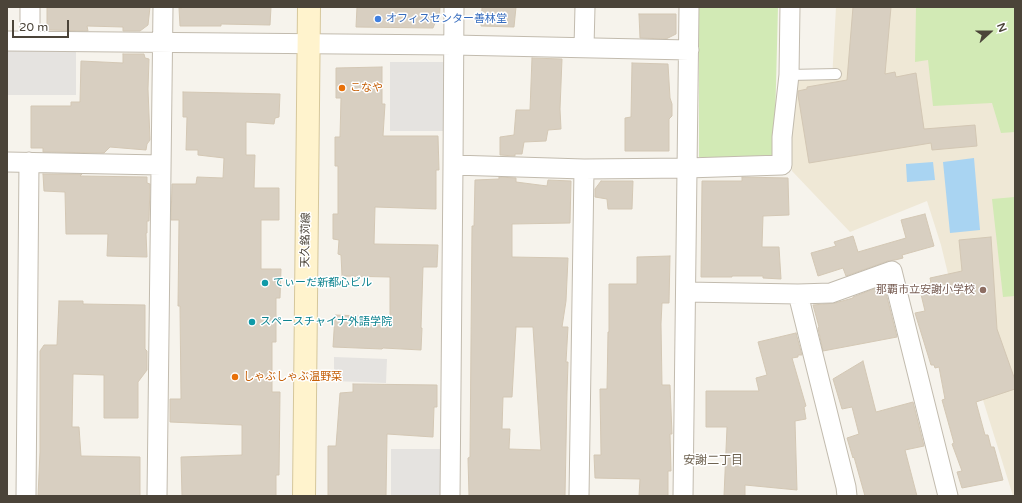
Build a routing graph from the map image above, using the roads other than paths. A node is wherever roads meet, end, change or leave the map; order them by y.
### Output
1 (30, 7) edge
2 (162, 7) edge
3 (309, 7) edge
4 (454, 7) edge
5 (585, 7) edge
6 (689, 7) edge
7 (790, 7) edge
8 (7, 40) edge
9 (30, 41) junction
10 (162, 42) junction
11 (308, 43) junction
12 (453, 45) junction
13 (584, 47) junction
14 (689, 50) junction
15 (836, 74) dead end
16 (789, 75) junction
17 (7, 162) edge
18 (29, 162) junction
19 (160, 165) junction
20 (453, 166) junction
21 (687, 168) junction
22 (584, 169) junction
23 (686, 292) junction
24 (798, 294) junction
25 (26, 496) edge
26 (157, 496) edge
27 (304, 496) edge
28 (450, 496) edge
29 (579, 496) edge
30 (683, 496) edge
31 (847, 496) edge
32 (948, 496) edge

1 - 9 street
2 - 10 street
3 - 11 street, 天久銘苅線
4 - 12 street
5 - 13 street
6 - 14 street
7 - 16 street
8 - 9 street
9 - 10 street
10 - 11 street
10 - 19 street
11 - 12 street
11 - 27 street, 天久銘苅線
12 - 13 street
12 - 20 street
13 - 14 street
14 - 21 street
15 - 16 lane
16 - 21 street
17 - 18 street
18 - 19 street
18 - 25 street
19 - 26 street
20 - 22 street
20 - 28 street
21 - 22 street
21 - 23 street
22 - 29 street
23 - 24 street
23 - 30 street
24 - 31 street
24 - 32 street

